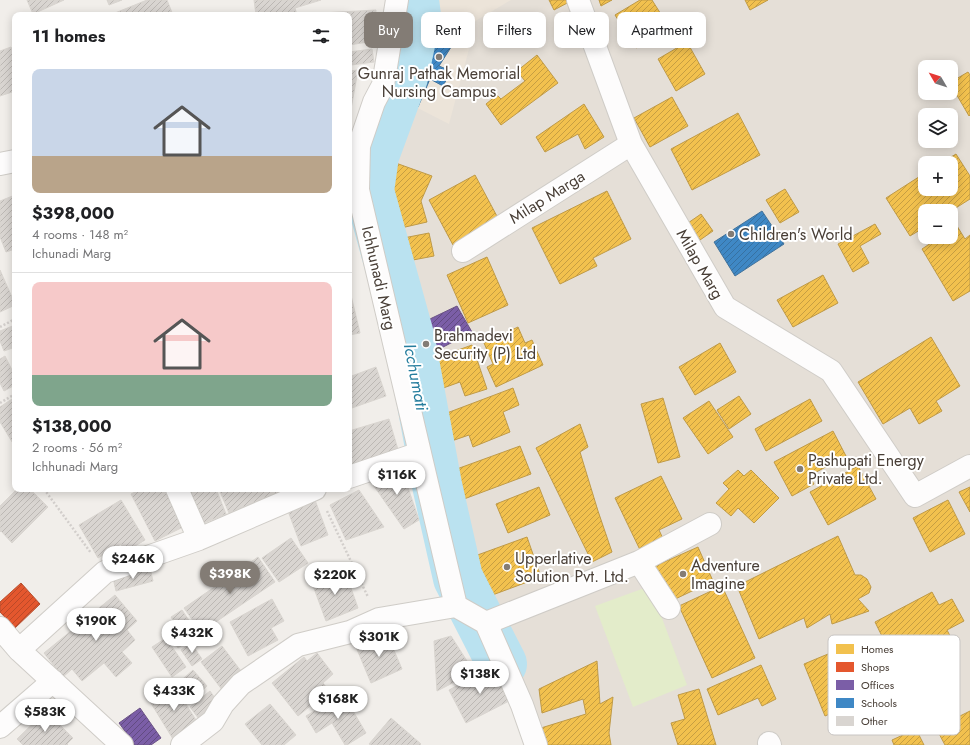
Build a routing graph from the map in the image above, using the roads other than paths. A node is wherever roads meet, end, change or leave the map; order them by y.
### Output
1 (397, 0) edge
2 (578, 0) edge
3 (631, 144) junction
4 (354, 193) edge
5 (463, 251) dead end
6 (420, 453) junction
7 (970, 466) edge
8 (352, 476) edge
9 (178, 492) edge
10 (308, 492) edge
11 (710, 524) dead end
12 (199, 539) junction
13 (640, 562) junction
14 (456, 606) junction
15 (669, 608) dead end
16 (486, 623) junction
17 (0, 628) edge
18 (19, 650) junction
19 (53, 681) junction
20 (0, 727) edge
21 (122, 745) edge
22 (182, 745) edge
23 (536, 745) edge

1 - 4 street, Ichhunadi Marg
2 - 3 street, Milap Marg
3 - 5 street, Milap Marga
3 - 7 street, Milap Marg
4 - 6 street, Ichhunadi Marg
6 - 8 street
6 - 14 street, Ichhunadi Marg
9 - 12 street
10 - 12 street
11 - 13 street
12 - 18 street
13 - 15 street
13 - 16 street
14 - 16 street
14 - 22 street
16 - 23 street
17 - 18 street
18 - 19 street
19 - 20 street
19 - 21 street

